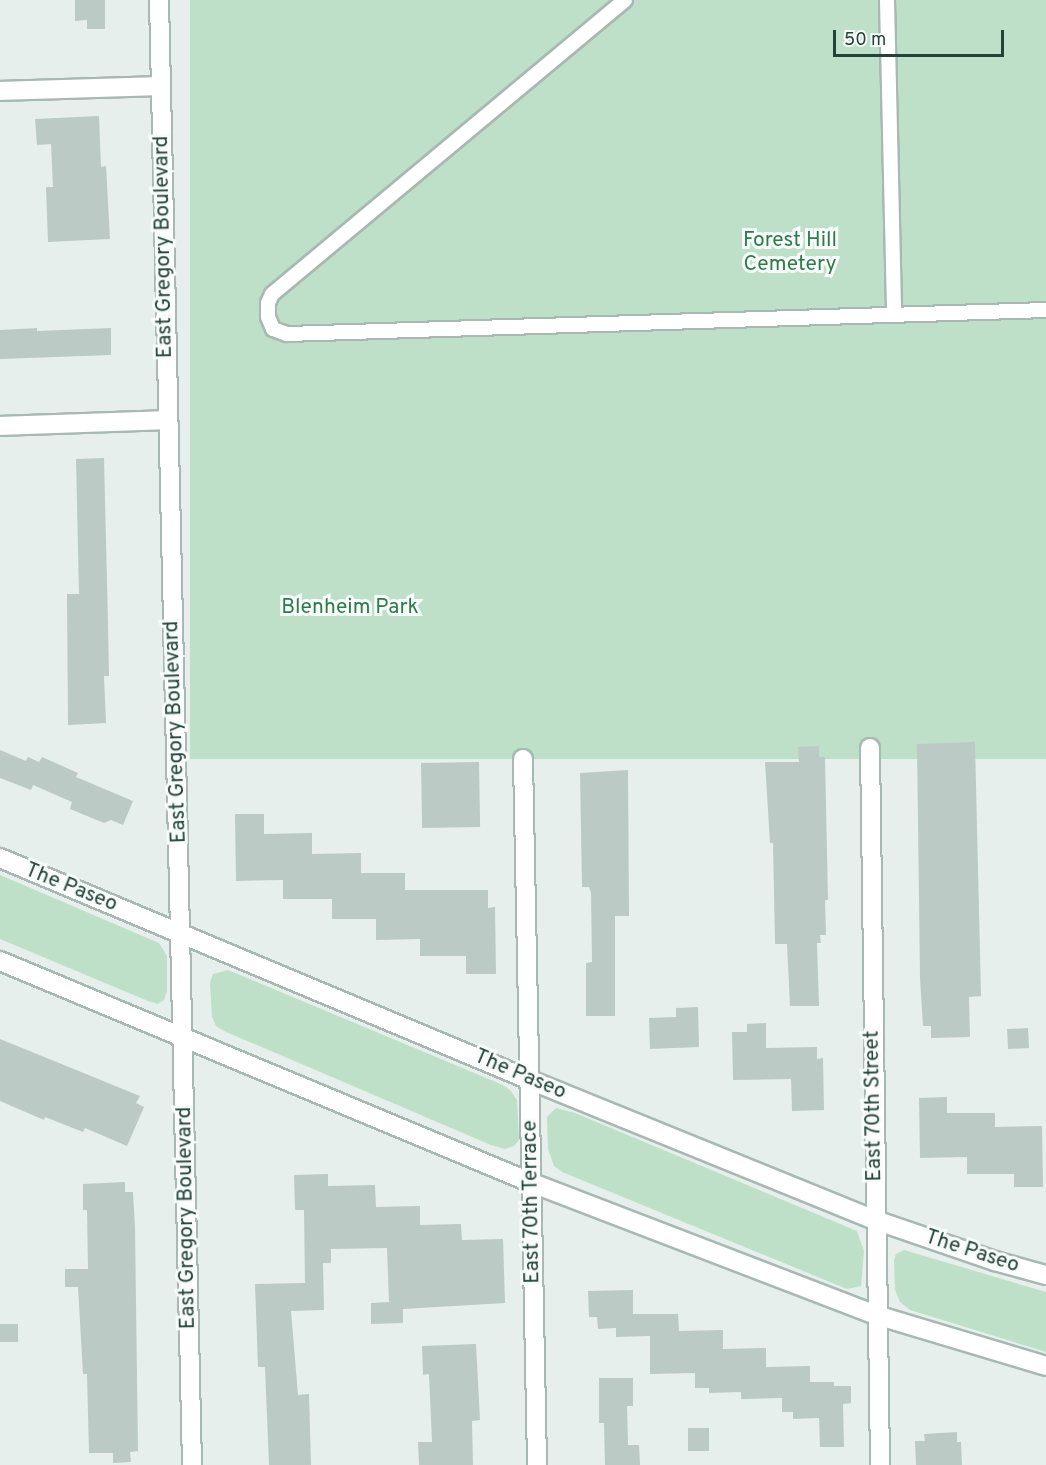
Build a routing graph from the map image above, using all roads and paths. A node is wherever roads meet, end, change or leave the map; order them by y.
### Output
1 (159, 0) edge
2 (625, 0) edge
3 (887, 0) edge
4 (161, 86) junction
5 (0, 91) edge
6 (1046, 310) edge
7 (894, 313) junction
8 (168, 420) junction
9 (0, 426) edge
10 (870, 748) dead end
11 (523, 759) dead end
12 (0, 858) edge
13 (181, 933) junction
14 (0, 961) edge
15 (183, 1038) junction
16 (530, 1080) junction
17 (532, 1183) junction
18 (875, 1220) junction
19 (1046, 1275) edge
20 (876, 1315) junction
21 (1046, 1366) edge
22 (192, 1465) edge
23 (537, 1465) edge
24 (880, 1465) edge

1 - 4 main road, East Gregory Boulevard
2 - 7 lane
3 - 7 lane
4 - 5 main road
4 - 8 main road, East Gregory Boulevard
6 - 7 lane
8 - 9 main road
8 - 13 main road, East Gregory Boulevard
10 - 18 main road, East 70th Street
11 - 16 main road, East 70th Terrace
12 - 13 main road, The Paseo
13 - 15 main road, East Gregory Boulevard
13 - 16 main road, The Paseo
14 - 15 main road
15 - 17 main road
15 - 22 main road, East Gregory Boulevard
16 - 17 main road, East 70th Terrace
16 - 18 main road, The Paseo
17 - 20 main road
17 - 23 main road, East 70th Terrace
18 - 19 main road, The Paseo
18 - 20 main road, East 70th Street
20 - 21 main road
20 - 24 main road, East 70th Street

